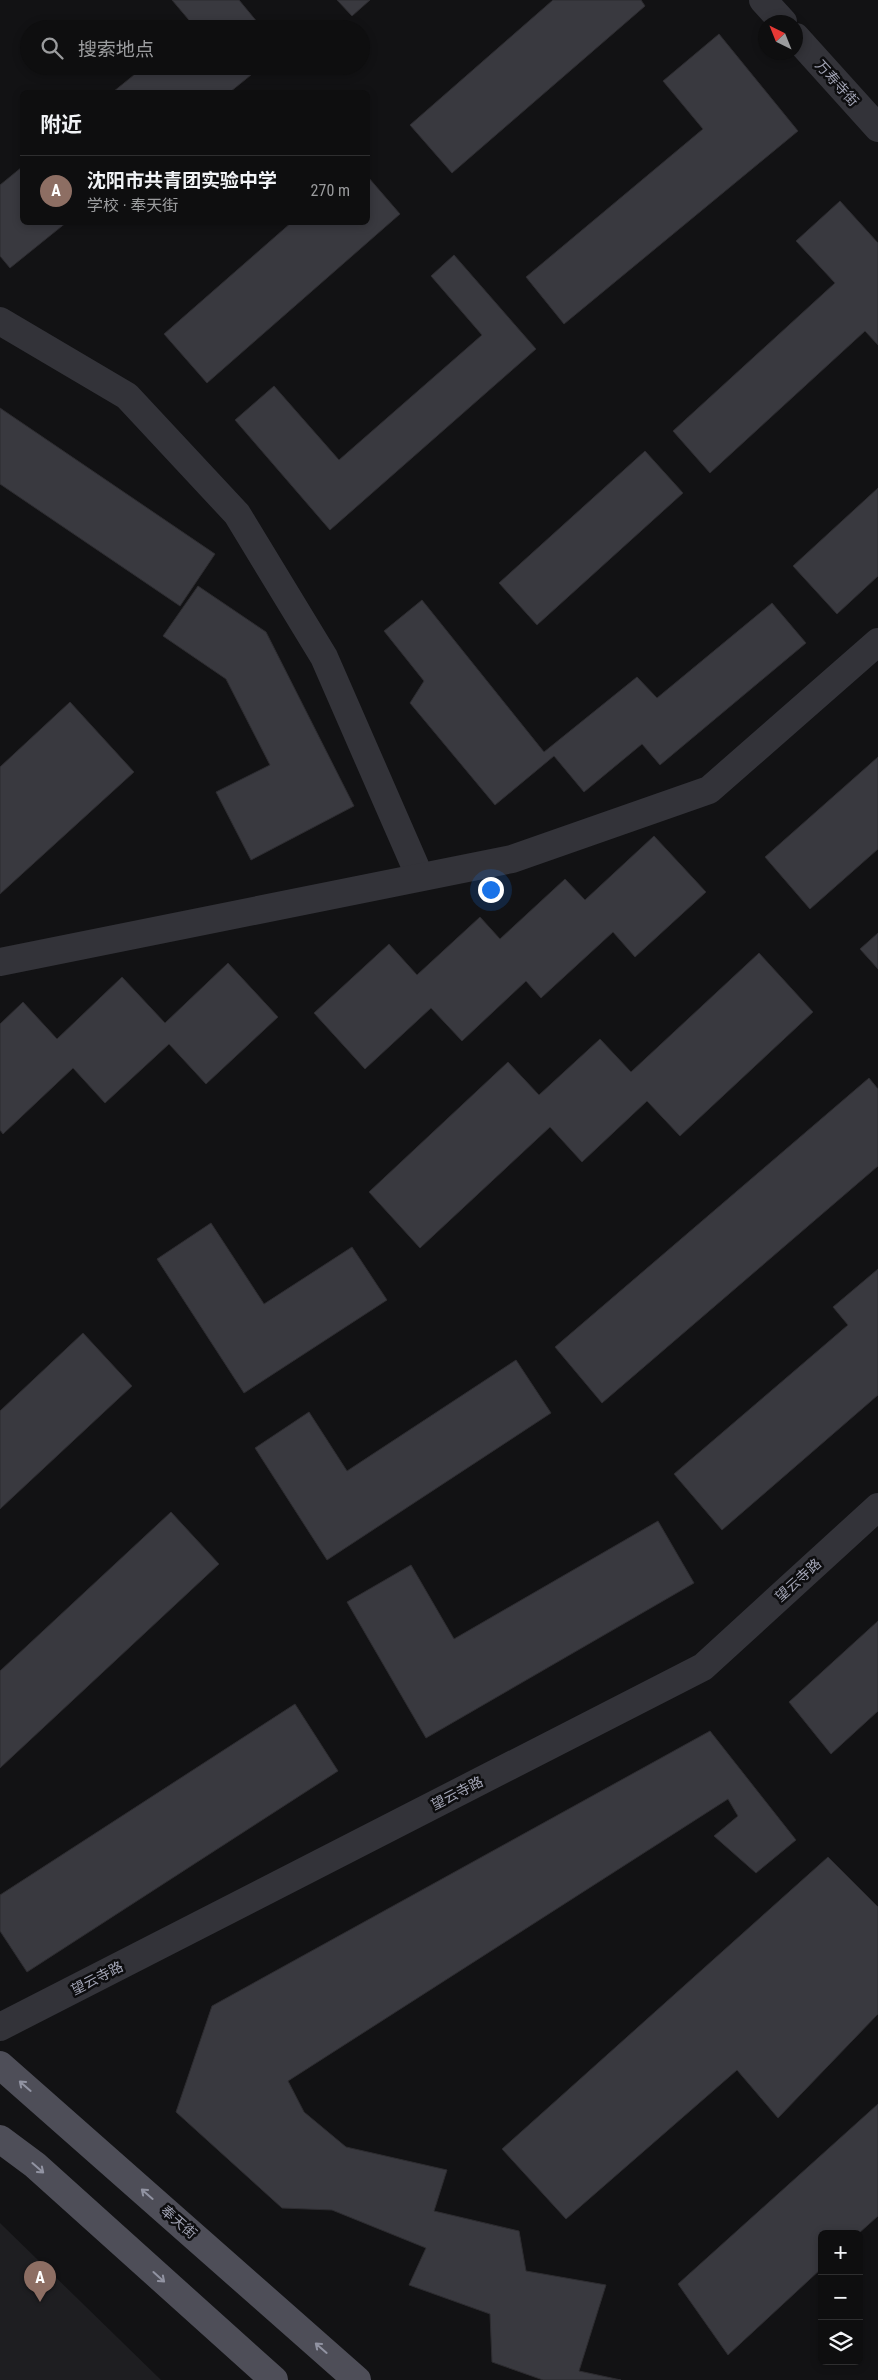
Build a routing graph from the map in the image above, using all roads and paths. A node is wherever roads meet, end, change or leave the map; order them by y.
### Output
1 (762, 0) edge
2 (776, 15) edge
3 (803, 45) edge
4 (878, 128) edge
5 (0, 321) edge
6 (878, 642) edge
7 (420, 877) junction
8 (0, 962) edge
9 (878, 1507) edge
10 (0, 2027) edge
11 (0, 2065) edge
12 (0, 2139) edge
13 (274, 2380) edge
14 (358, 2380) edge

1 - 2 street
3 - 4 street, 万寿寺街
5 - 7 street
6 - 7 street
7 - 8 street
9 - 10 street, 望云寺路
14 -> 11 main road, 奉天街
12 -> 13 main road

